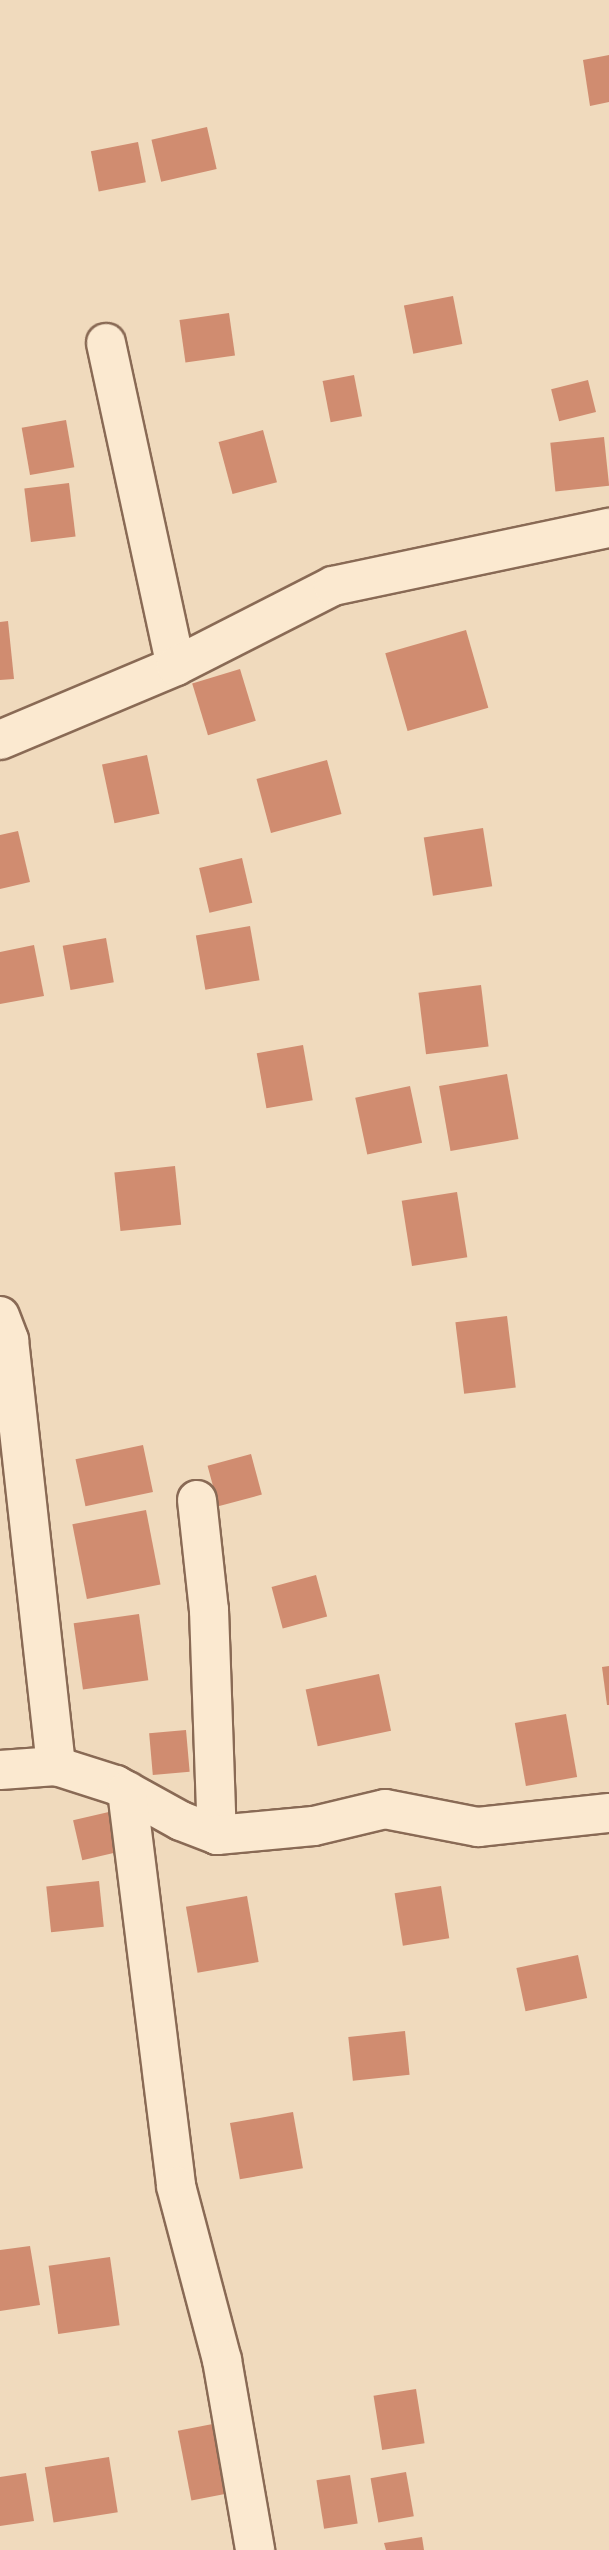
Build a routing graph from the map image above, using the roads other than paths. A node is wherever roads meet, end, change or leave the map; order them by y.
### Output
1 (106, 343) dead end
2 (609, 528) edge
3 (176, 666) junction
4 (0, 740) edge
5 (0, 1316) edge
6 (197, 1500) dead end
7 (56, 1766) junction
8 (0, 1770) edge
9 (127, 1791) junction
10 (609, 1813) edge
11 (217, 1835) junction
12 (255, 2550) edge

1 - 3 street
2 - 3 street
3 - 4 street
5 - 7 street
6 - 11 street
7 - 8 street
7 - 9 street
9 - 11 street
9 - 12 street
10 - 11 street

